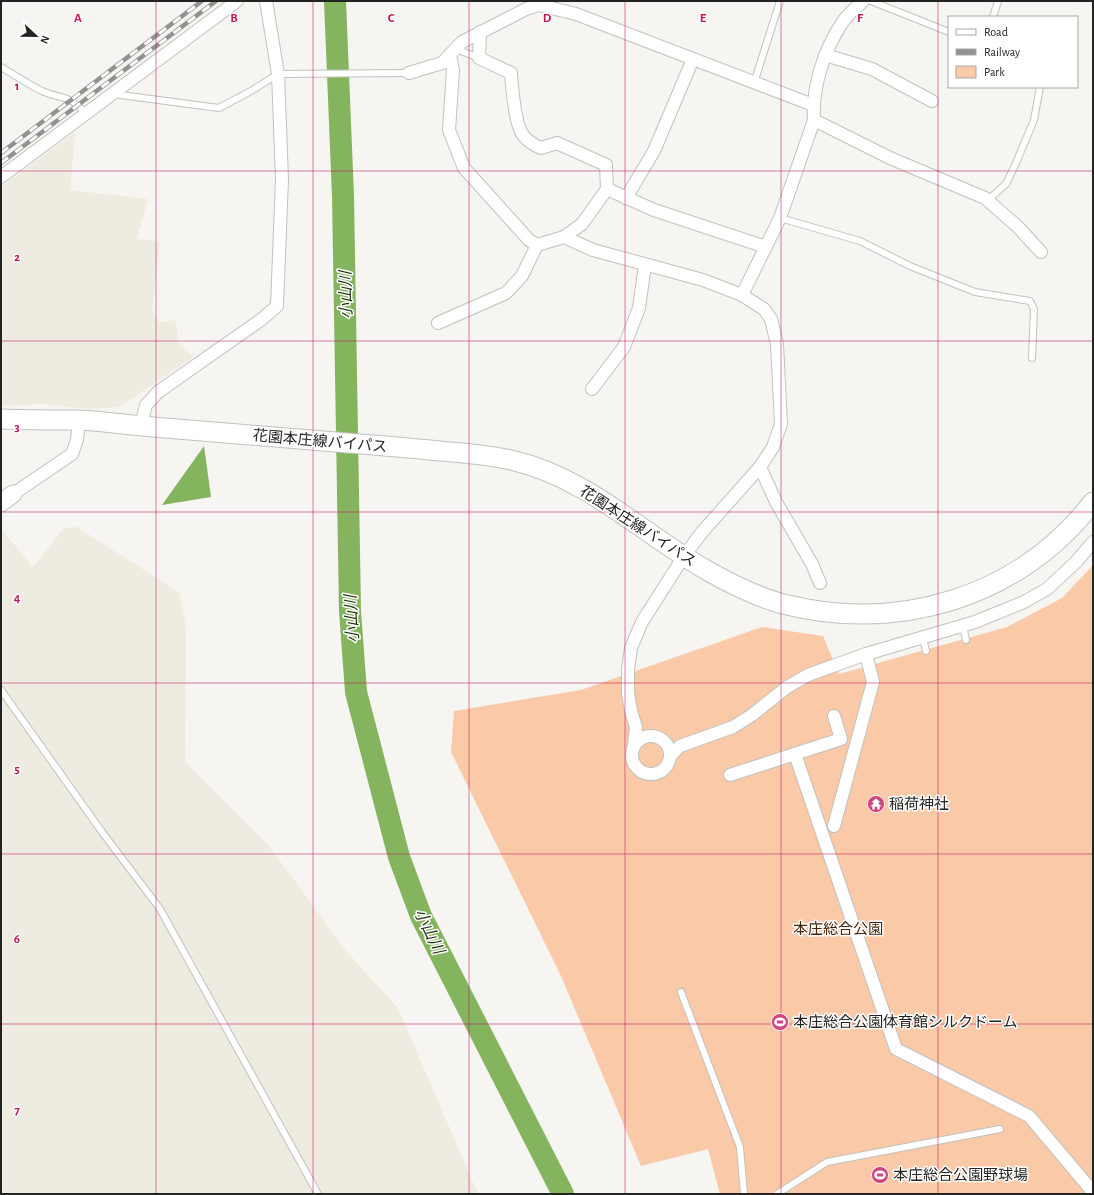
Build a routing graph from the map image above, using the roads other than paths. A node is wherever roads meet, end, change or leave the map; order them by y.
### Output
1 (237, 1) edge
2 (266, 1) edge
3 (780, 1) edge
4 (863, 1) edge
5 (871, 1) edge
6 (998, 1) edge
7 (540, 3) edge
8 (993, 16) edge
9 (480, 32) junction
10 (948, 32) edge
11 (453, 52) junction
12 (825, 55) junction
13 (479, 58) junction
14 (693, 59) junction
15 (1, 67) edge
16 (410, 73) joint
17 (281, 74) junction
18 (754, 83) junction
19 (1040, 88) edge
20 (111, 94) junction
21 (932, 102) dead end
22 (813, 105) junction
23 (85, 113) junction
24 (814, 120) junction
25 (1, 177) edge
26 (607, 189) junction
27 (626, 198) junction
28 (988, 200) junction
29 (780, 218) junction
30 (564, 237) junction
31 (537, 245) junction
32 (766, 247) junction
33 (1041, 252) dead end
34 (645, 264) junction
35 (742, 295) junction
36 (438, 323) dead end
37 (1032, 358) dead end
38 (592, 389) dead end
39 (1, 419) edge
40 (79, 420) junction
41 (141, 426) junction
42 (760, 467) junction
43 (7, 498) edge
44 (1093, 502) edge
45 (1093, 542) edge
46 (684, 556) junction
47 (820, 583) dead end
48 (963, 626) junction
49 (923, 638) junction
50 (966, 640) dead end
51 (926, 651) dead end
52 (866, 654) junction
53 (1, 690) edge
54 (834, 716) dead end
55 (636, 727) junction
56 (650, 736) junction
57 (634, 746) junction
58 (669, 750) junction
59 (795, 754) junction
60 (730, 775) dead end
61 (834, 826) dead end
62 (680, 992) dead end
63 (1000, 1129) dead end
64 (1093, 1192) edge
65 (318, 1194) edge
66 (744, 1194) edge
67 (777, 1194) edge

1 - 20 street
2 - 17 street
3 - 18 lane
4 - 12 street
5 - 10 lane
6 - 8 lane
7 - 9 street
7 - 14 street
9 - 11 street
9 - 13 street
11 - 13 lane
11 - 16 street
11 - 31 street
12 - 21 street
12 - 22 street
13 - 26 street
14 - 18 street
14 - 27 street
15 - 23 lane
16 - 17 lane
17 - 20 lane
17 - 41 street
18 - 22 street
19 - 28 lane
20 - 23 street
22 - 24 street
23 - 25 street
24 - 28 street
24 - 29 street
26 - 27 street
26 - 30 street
27 - 32 street
28 - 33 street
29 - 32 street
29 - 37 lane
30 - 31 street
30 - 34 street
31 - 36 street
32 - 35 street
34 - 35 street
34 - 38 street
35 - 42 street
39 - 40 main road, 花園本庄線バイパス
40 - 41 main road, 花園本庄線バイパス
40 - 43 street
41 - 46 main road, 花園本庄線バイパス
42 - 46 street
42 - 47 street
44 - 46 main road, 花園本庄線バイパス
45 - 48 street
46 - 55 street
48 - 49 street
48 - 50 lane
49 - 51 lane
49 - 52 street
52 - 58 street
52 - 61 street
53 - 65 lane
54 - 59 street
55 - 56 street
55 - 57 street
56 - 57 street
56 - 58 street
57 - 58 street
59 - 60 street
59 - 64 street
62 - 66 lane
63 - 67 lane

